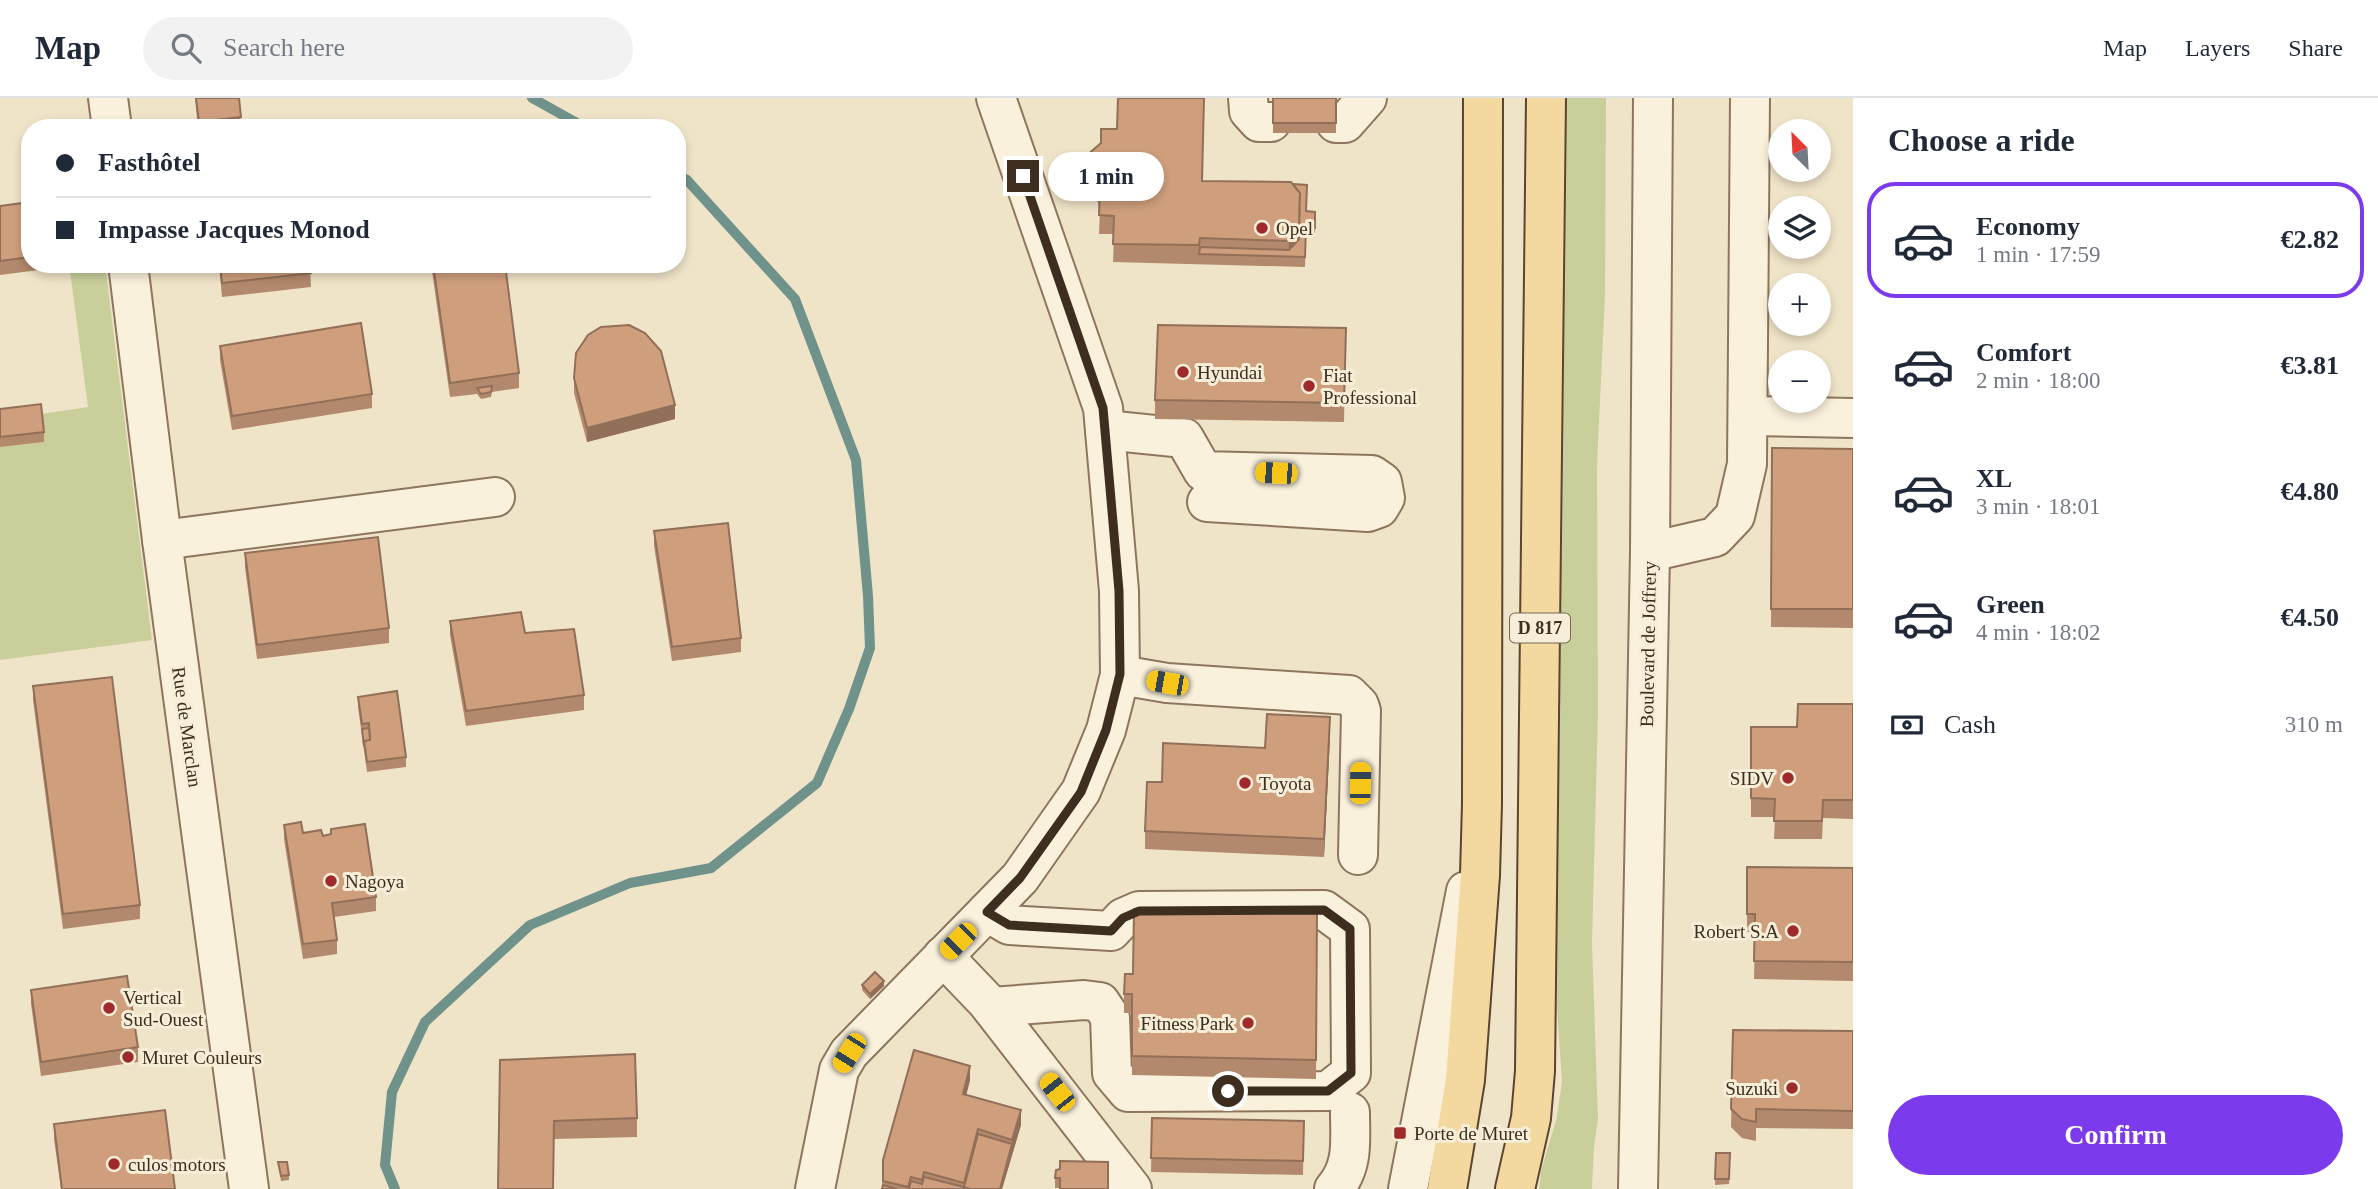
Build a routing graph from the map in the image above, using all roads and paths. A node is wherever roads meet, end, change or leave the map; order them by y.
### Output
1 (108, 98) edge
2 (996, 98) edge
3 (1367, 98) edge
4 (1483, 98) edge
5 (1546, 98) edge
6 (1653, 98) edge
7 (1750, 98) edge
8 (111, 119) edge
9 (1336, 123) edge
10 (129, 273) edge
11 (1748, 416) junction
12 (1853, 418) edge
13 (1105, 430) junction
14 (495, 497) dead end
15 (1207, 502) dead end
16 (162, 540) junction
17 (1650, 552) junction
18 (1120, 674) junction
19 (1482, 803) junction
20 (1359, 855) dead end
21 (987, 912) junction
22 (943, 956) junction
23 (991, 1007) junction
24 (1350, 1112) dead end
25 (249, 1189) edge
26 (815, 1189) edge
27 (1132, 1189) edge
28 (1334, 1189) edge
29 (1408, 1189) edge
30 (1447, 1189) edge
31 (1516, 1189) edge
32 (1638, 1189) edge

1 - 8 street
2 - 13 street
3 - 9 street
4 - 19 main road, D 817
5 - 31 main road, D 817
6 - 17 street, Boulevard de Joffrery
7 - 11 street
10 - 16 street, Rue de Marclan
11 - 12 street
11 - 17 street
13 - 15 street
13 - 18 street
14 - 16 street
16 - 25 street, Rue de Marclan
17 - 32 street, Boulevard de Joffrery
18 - 20 street
18 - 21 street
19 - 29 street, D 817
19 - 30 main road, D 817
21 - 22 street
21 - 23 street
22 - 23 street
22 - 26 street
23 - 27 street
24 - 28 street

